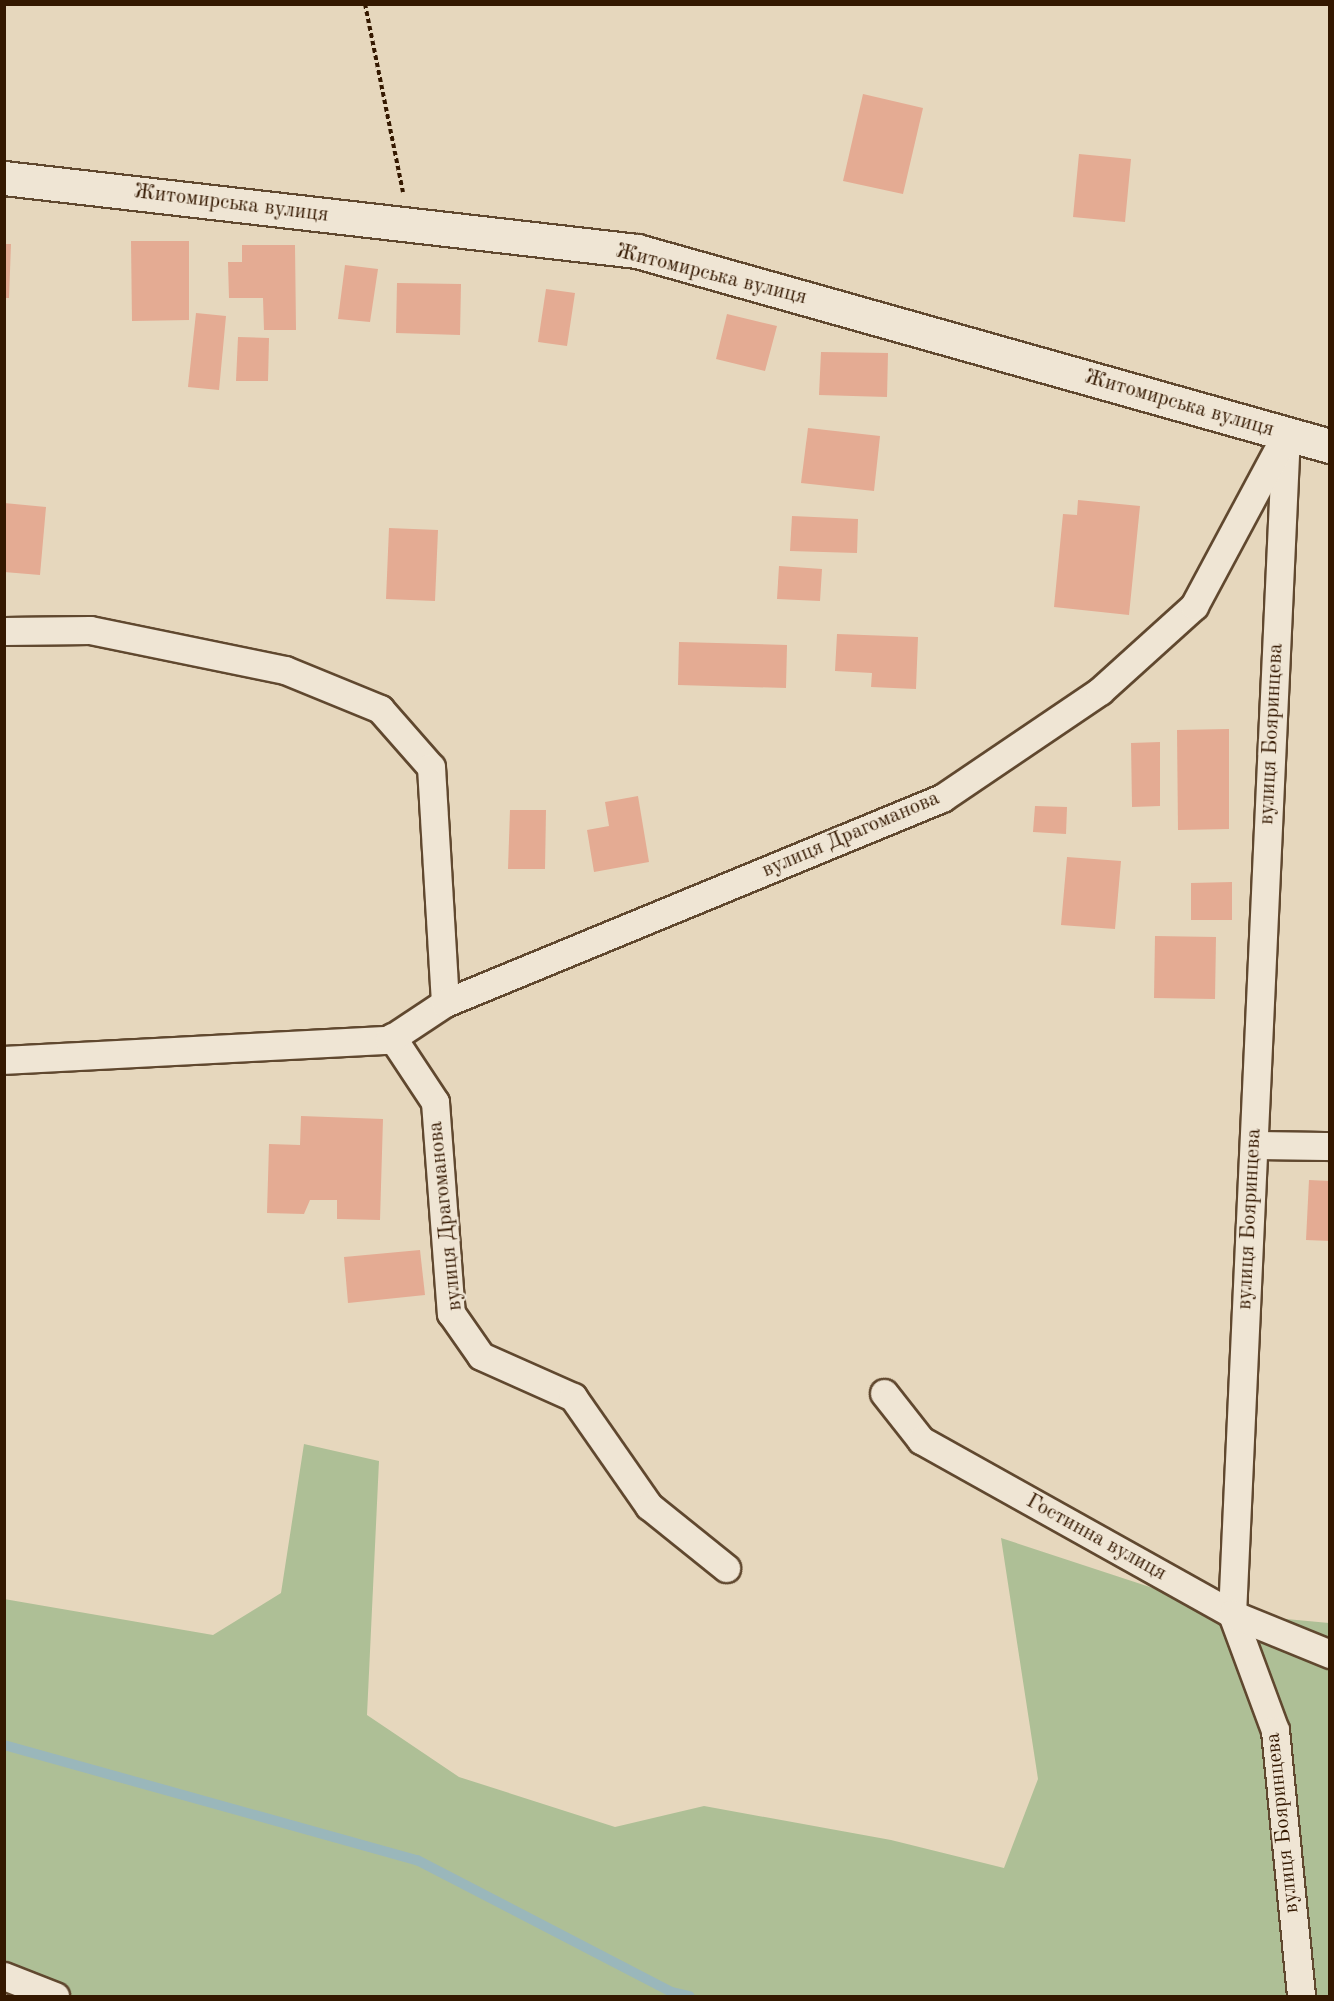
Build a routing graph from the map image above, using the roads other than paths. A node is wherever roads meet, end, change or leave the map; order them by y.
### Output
1 (4, 178) edge
2 (1286, 434) junction
3 (1329, 446) edge
4 (4, 631) edge
5 (445, 1003) junction
6 (392, 1037) junction
7 (4, 1060) edge
8 (1254, 1145) junction
9 (1329, 1146) edge
10 (884, 1393) dead end
11 (726, 1568) dead end
12 (1232, 1614) junction
13 (1329, 1654) edge
14 (4, 1976) edge
15 (55, 1996) edge
16 (1301, 1996) edge

1 - 2 main road, Житомирська вулиця
2 - 3 main road, Житомирська вулиця
2 - 5 street, вулиця Драгоманова
2 - 8 street, вулиця Бояринцева
4 - 5 street
5 - 6 street, вулиця Драгоманова
6 - 7 street, вулиця Драгоманова
6 - 11 street, вулиця Драгоманова
8 - 9 street
8 - 12 street, вулиця Бояринцева
10 - 12 street, Гостинна вулиця
12 - 13 street, Гостинна вулиця
12 - 16 street, вулиця Бояринцева
14 - 15 street

